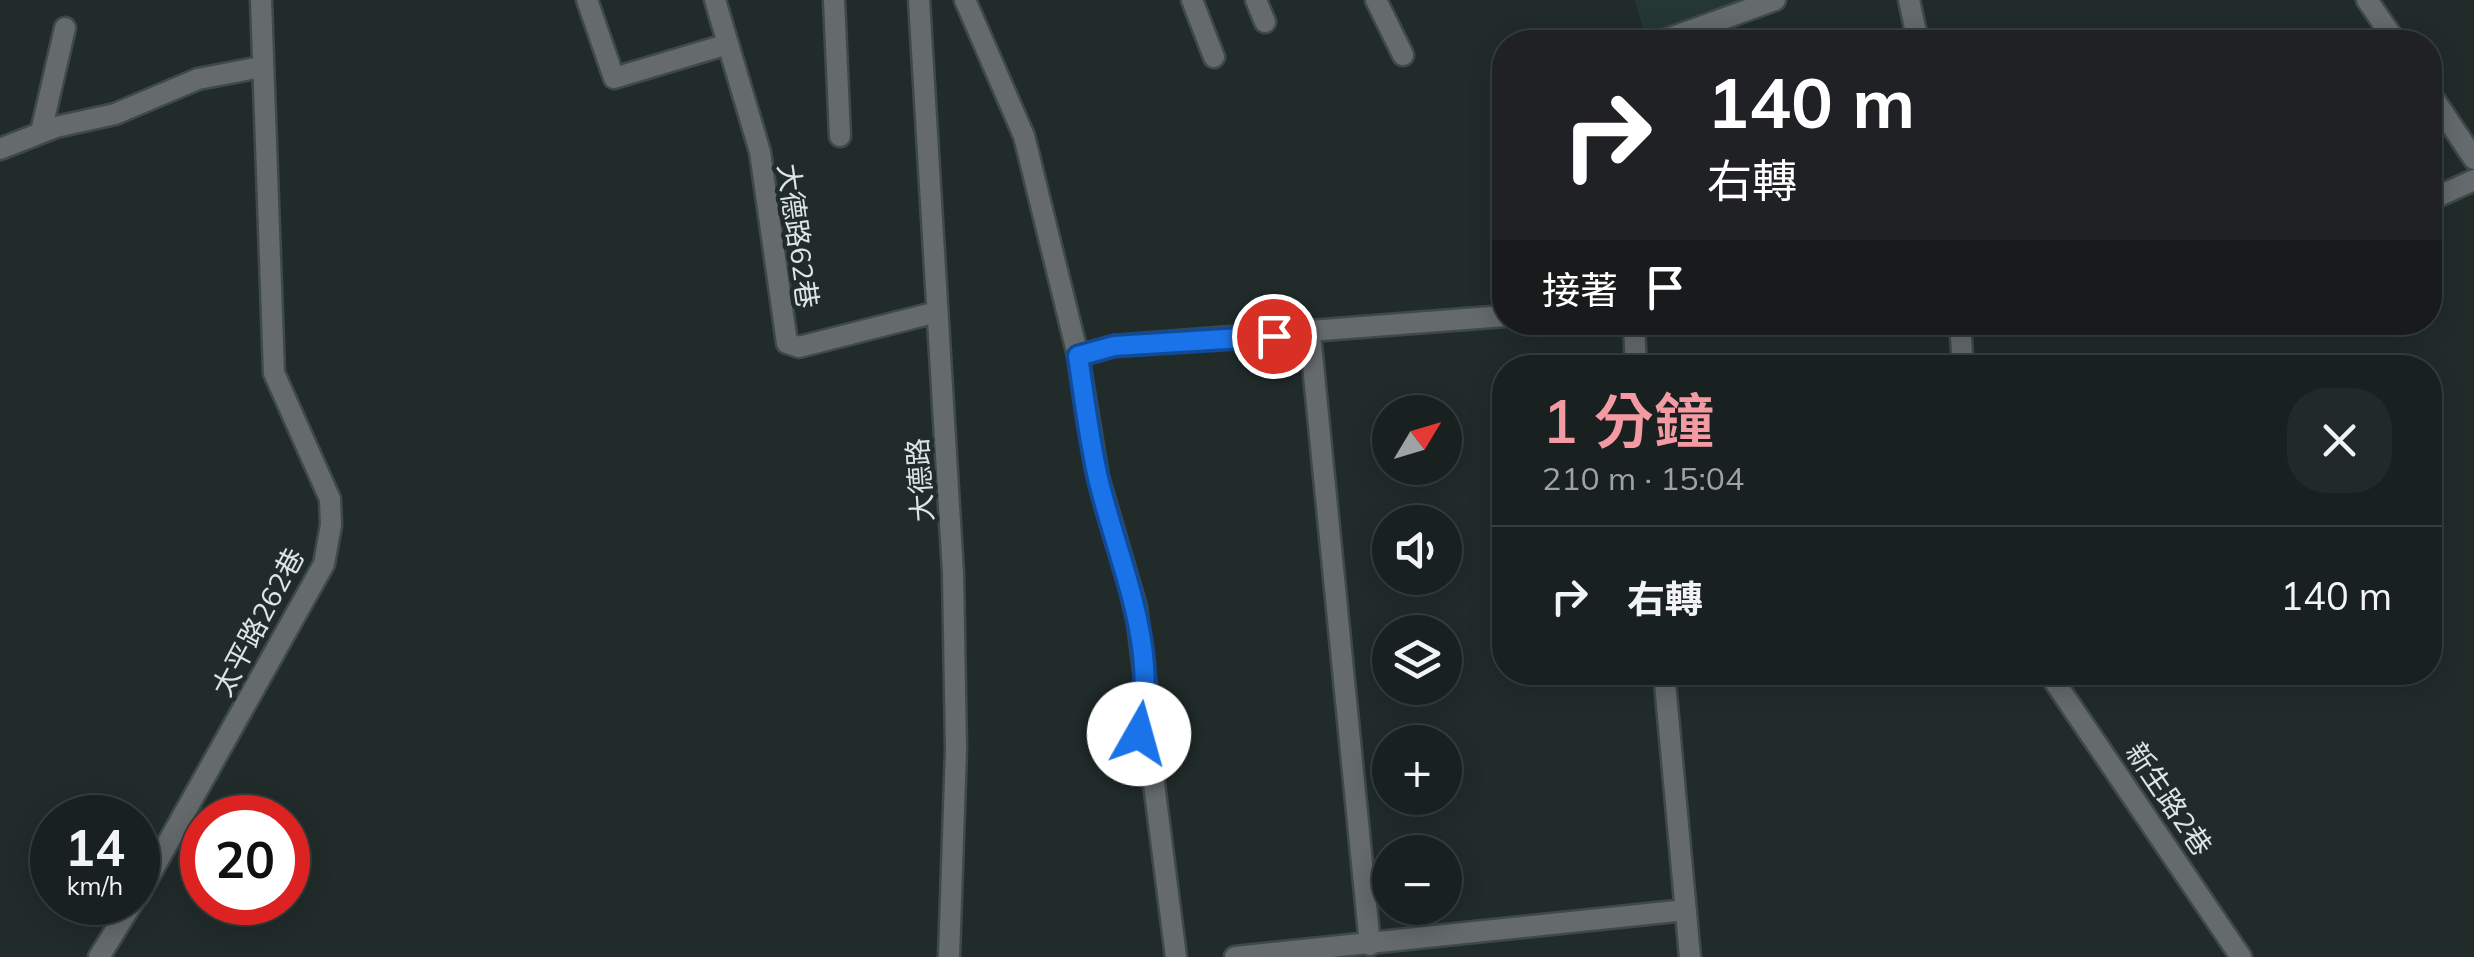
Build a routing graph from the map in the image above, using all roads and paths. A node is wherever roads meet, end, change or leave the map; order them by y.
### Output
1 (261, 0) edge
2 (587, 0) edge
3 (716, 0) edge
4 (834, 0) edge
5 (920, 0) edge
6 (965, 0) edge
7 (1192, 0) edge
8 (1256, 0) edge
9 (1376, 0) edge
10 (1776, 0) edge
11 (1909, 0) edge
12 (2367, 0) edge
13 (1265, 22) dead end
14 (64, 28) dead end
15 (1692, 30) edge
16 (1915, 30) edge
17 (2388, 30) edge
18 (728, 44) junction
19 (1403, 55) dead end
20 (1214, 58) dead end
21 (261, 68) junction
22 (2442, 111) edge
23 (41, 132) junction
24 (840, 136) dead end
25 (0, 149) edge
26 (2474, 159) edge
27 (2474, 180) edge
28 (2442, 195) edge
29 (937, 312) junction
30 (1492, 317) edge
31 (1310, 334) junction
32 (1078, 356) junction
33 (1665, 685) edge
34 (2057, 685) edge
35 (160, 857) edge
36 (1686, 910) junction
37 (119, 925) edge
38 (1370, 945) junction
39 (99, 957) edge
40 (948, 957) edge
41 (1176, 957) edge
42 (1235, 957) edge
43 (1690, 957) edge
44 (2241, 957) edge

1 - 21 street, 太平路262巷
2 - 18 street
3 - 18 street
4 - 24 street
5 - 29 street, 大德路
6 - 32 street
7 - 20 street
8 - 13 street
9 - 19 street
10 - 15 street
11 - 16 street
12 - 17 street
14 - 23 street
18 - 29 street, 大德路62巷
21 - 23 street
21 - 35 street, 太平路262巷
22 - 26 street
23 - 25 street
27 - 28 street
29 - 40 street, 大德路
30 - 31 street
31 - 32 street
31 - 38 street
32 - 41 street
33 - 36 street
34 - 44 street, 新生路2巷
36 - 38 street
36 - 43 street
37 - 39 street
38 - 42 street

